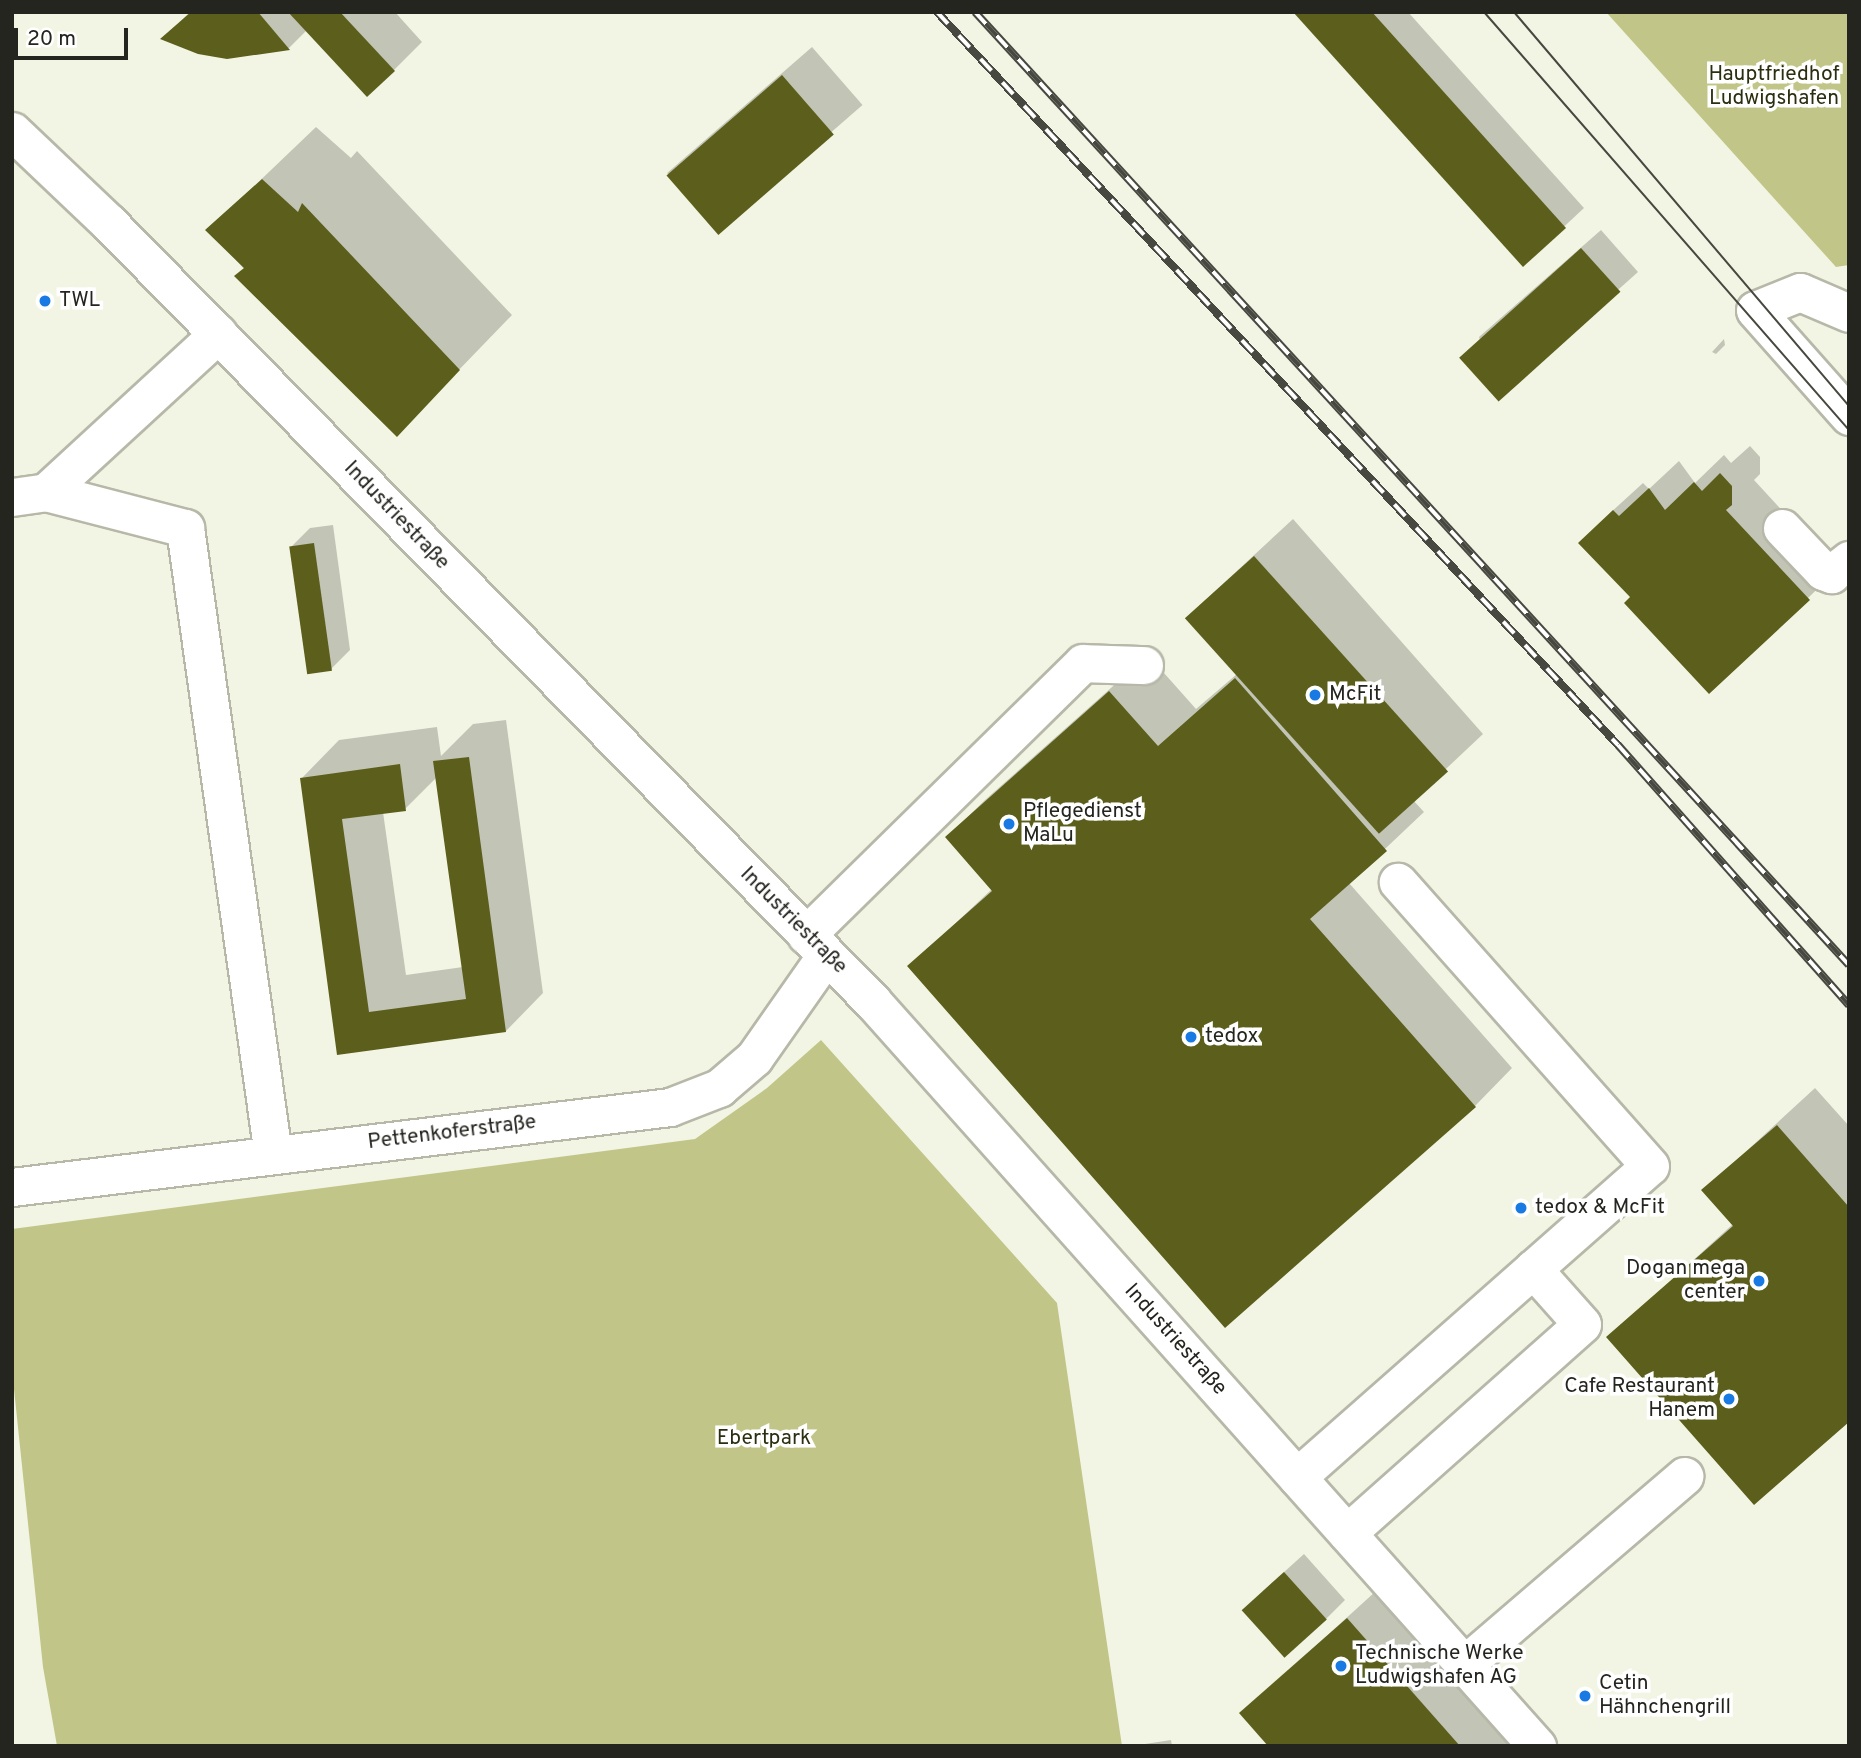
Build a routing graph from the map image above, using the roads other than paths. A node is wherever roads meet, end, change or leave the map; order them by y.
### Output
1 (12, 131) edge
2 (1849, 313) edge
3 (218, 334) junction
4 (1845, 405) edge
5 (29, 495) edge
6 (1782, 528) dead end
7 (1849, 560) edge
8 (1144, 665) dead end
9 (1398, 882) dead end
10 (816, 945) junction
11 (272, 1155) junction
12 (12, 1188) edge
13 (1533, 1269) junction
14 (1685, 1476) dead end
15 (1297, 1477) junction
16 (1347, 1533) junction
17 (1465, 1664) junction
18 (1537, 1746) edge

1 - 3 street, Industriestraße
2 - 4 street
3 - 5 street
3 - 10 street, Industriestraße
5 - 11 street
6 - 7 street
8 - 10 street, Pettenkoferstraße
9 - 13 street
10 - 11 street, Pettenkoferstraße
10 - 15 street, Industriestraße
11 - 12 street, Pettenkoferstraße
13 - 15 street
13 - 16 street
14 - 17 street
15 - 16 street, Industriestraße
16 - 17 street, Industriestraße
17 - 18 street, Industriestraße

